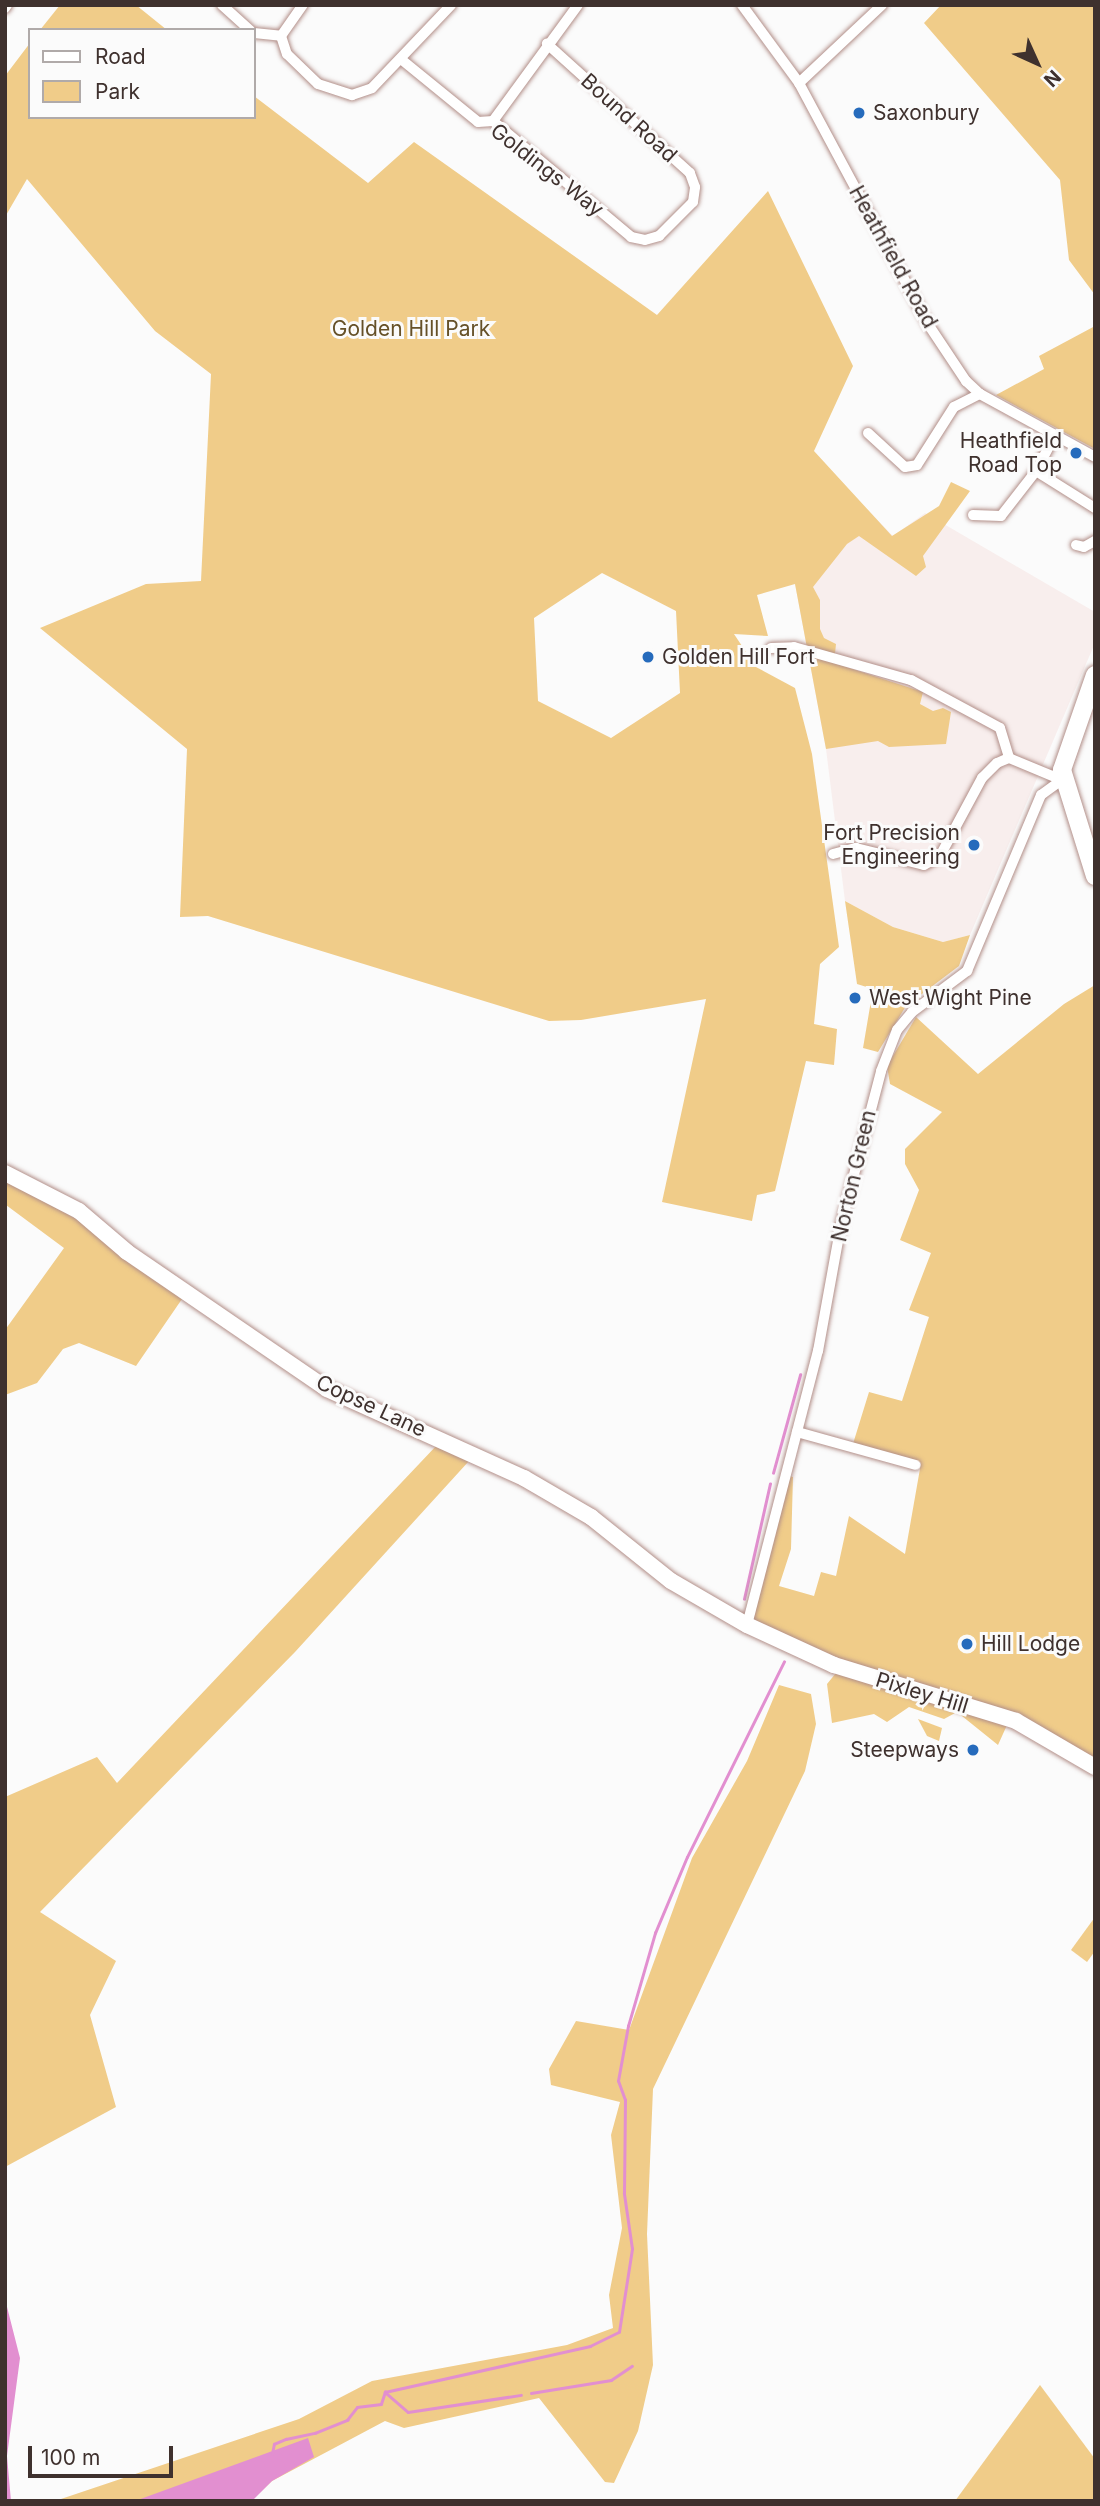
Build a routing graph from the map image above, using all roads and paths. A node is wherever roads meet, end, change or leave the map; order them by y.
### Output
1 (222, 5) edge
2 (303, 5) edge
3 (450, 5) edge
4 (578, 5) edge
5 (742, 5) edge
6 (883, 5) edge
7 (249, 28) edge
8 (256, 32) edge
9 (281, 36) junction
10 (547, 44) junction
11 (402, 60) junction
12 (799, 83) junction
13 (493, 121) junction
14 (693, 202) joint
15 (980, 394) junction
16 (868, 433) dead end
17 (1055, 436) junction
18 (1095, 457) edge
19 (1037, 471) junction
20 (1095, 508) edge
21 (973, 515) dead end
22 (1095, 541) edge
23 (1076, 545) dead end
24 (771, 648) dead end
25 (1095, 676) edge
26 (1009, 758) junction
27 (1062, 780) junction
28 (833, 854) dead end
29 (1095, 876) edge
30 (5, 1173) edge
31 (797, 1432) junction
32 (916, 1465) dead end
33 (747, 1625) junction
34 (1095, 1767) edge

1 - 7 street
2 - 9 street
3 - 11 street
4 - 10 street
5 - 12 street, Heathfield Road
6 - 12 street
8 - 9 street
9 - 11 street
10 - 13 street
10 - 14 street, Bound Road
11 - 13 street, Goldings Way
12 - 15 street, Heathfield Road
13 - 14 street, Goldings Way
15 - 16 street
15 - 17 street, Heathfield Road
17 - 18 street, Heathfield Road
17 - 19 street
19 - 20 street
19 - 21 street
22 - 23 street
24 - 26 street
25 - 27 main road
26 - 27 street
26 - 28 street
27 - 29 main road
27 - 31 street, Norton Green
30 - 33 street, Copse Lane
31 - 32 street
31 - 33 street, Norton Green
33 - 34 street, Pixley Hill

